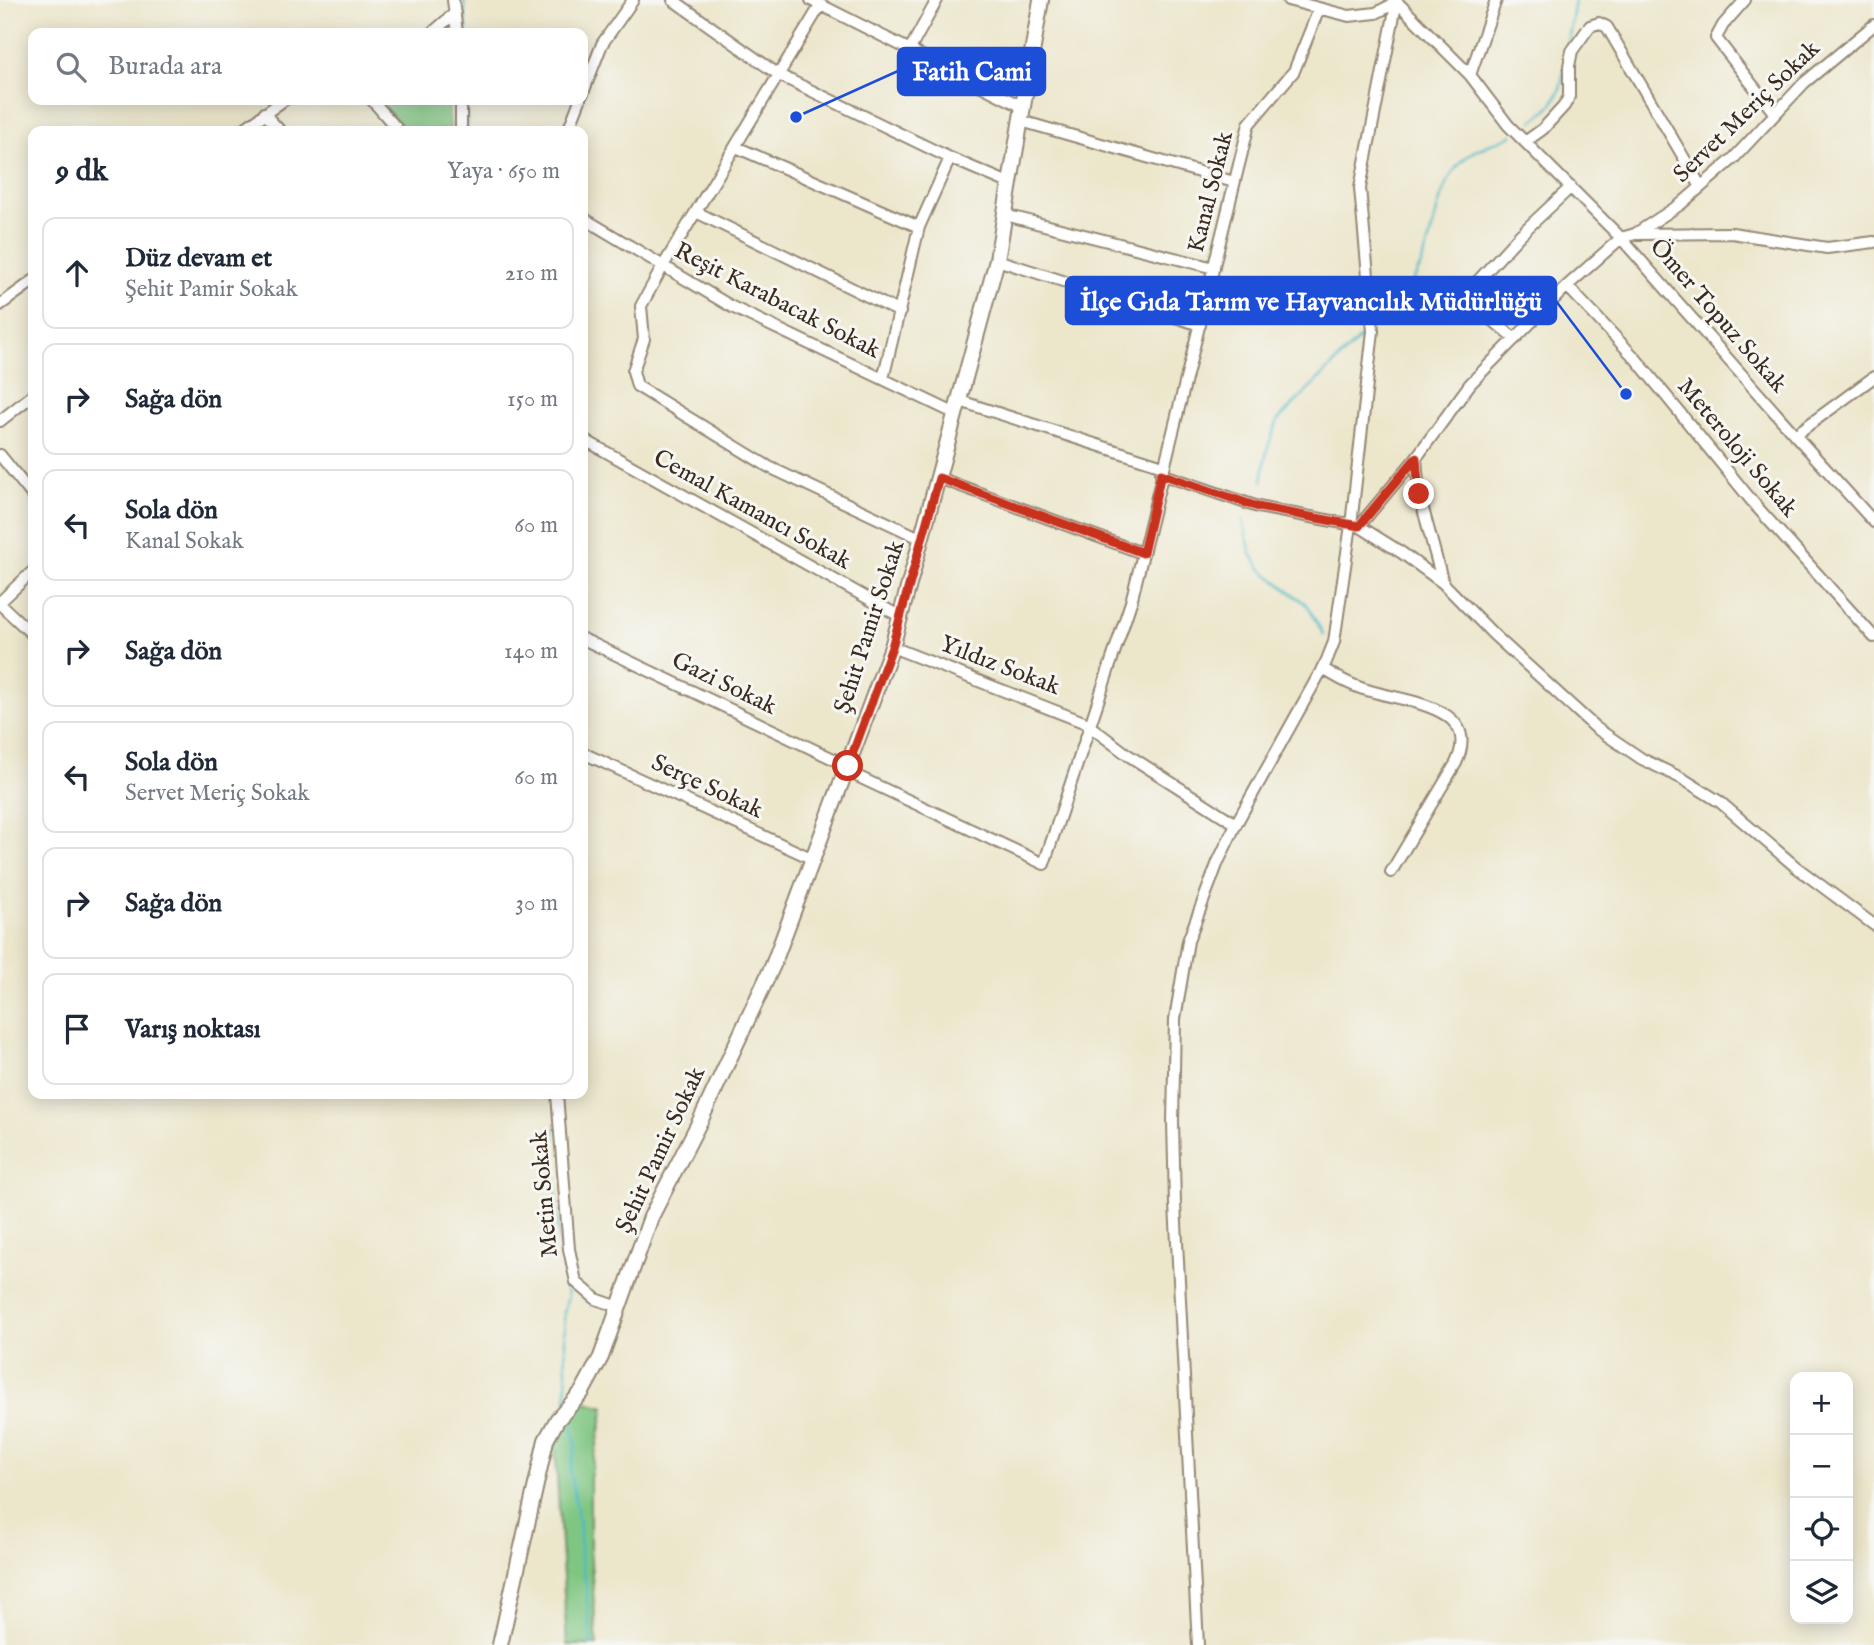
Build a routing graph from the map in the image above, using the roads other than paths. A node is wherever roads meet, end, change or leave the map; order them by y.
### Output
1 (453, 0) edge
2 (633, 0) edge
3 (673, 0) edge
4 (937, 0) edge
5 (1041, 0) edge
6 (1288, 0) edge
7 (1496, 0) edge
8 (1745, 0) edge
9 (1397, 1) edge
10 (816, 3) edge
11 (1319, 9) junction
12 (455, 13) junction
13 (1874, 25) edge
14 (438, 28) edge
15 (456, 28) edge
16 (909, 51) junction
17 (779, 75) junction
18 (1470, 75) junction
19 (588, 80) edge
20 (276, 105) edge
21 (376, 105) edge
22 (461, 105) edge
23 (578, 105) edge
24 (264, 113) junction
25 (1022, 114) junction
26 (1775, 114) junction
27 (247, 126) edge
28 (276, 126) edge
29 (395, 126) edge
30 (461, 126) edge
31 (570, 126) edge
32 (1525, 142) junction
33 (736, 147) junction
34 (950, 158) junction
35 (1234, 183) junction
36 (1011, 184) junction
37 (1571, 187) junction
38 (1701, 187) junction
39 (696, 212) junction
40 (1005, 215) junction
41 (588, 221) edge
42 (919, 227) junction
43 (1635, 234) junction
44 (1621, 237) junction
45 (1874, 242) edge
46 (997, 260) junction
47 (663, 266) junction
48 (1214, 268) junction
49 (1567, 286) junction
50 (28, 288) edge
51 (0, 305) edge
52 (900, 312) junction
53 (1200, 325) junction
54 (1514, 339) junction
55 (1874, 377) edge
56 (883, 379) junction
57 (28, 399) edge
58 (958, 408) junction
59 (0, 421) edge
60 (1795, 435) junction
61 (588, 442) edge
62 (0, 455) edge
63 (1416, 458) junction
64 (1162, 470) junction
65 (939, 478) junction
66 (28, 490) edge
67 (1874, 522) edge
68 (1355, 526) junction
69 (922, 539) junction
70 (1143, 553) junction
71 (28, 576) edge
72 (1443, 583) junction
73 (0, 603) edge
74 (901, 617) junction
75 (28, 630) edge
76 (1874, 637) edge
77 (588, 641) edge
78 (892, 647) junction
79 (1324, 665) junction
80 (1091, 726) junction
81 (588, 755) edge
82 (847, 769) junction
83 (1236, 824) junction
84 (813, 859) junction
85 (1044, 864) joint
86 (1391, 872) dead end
87 (1874, 925) edge
88 (557, 1099) edge
89 (619, 1307) junction
90 (500, 1645) edge
91 (1198, 1645) edge

1 - 12 street
2 - 19 street
3 - 17 street
4 - 16 street
5 - 25 street, Şehit Pamir Sokak
6 - 11 street
7 - 18 street
8 - 26 street
9 - 11 street
9 - 18 street, Ömer Topuz Sokak
9 - 68 street
10 - 16 street
10 - 17 street
11 - 35 street, Kanal Sokak
12 - 14 street
12 - 15 street
13 - 26 street, Servet Meriç Sokak
16 - 25 street
17 - 33 street
17 - 34 street
18 - 32 street, Ömer Topuz Sokak
20 - 24 street
21 - 29 street
22 - 30 street
23 - 31 street
24 - 27 street
24 - 28 street
25 - 35 street
25 - 36 street, Şehit Pamir Sokak
26 - 38 street, Servet Meriç Sokak
32 - 37 street, Ömer Topuz Sokak
32 - 38 street
33 - 39 street
33 - 42 street
34 - 36 street
34 - 42 street
35 - 48 street, Kanal Sokak
36 - 40 street, Şehit Pamir Sokak
37 - 44 street, Ömer Topuz Sokak
37 - 54 street
38 - 43 street, Servet Meriç Sokak
39 - 47 street
39 - 52 street
40 - 46 street, Şehit Pamir Sokak
40 - 48 street
41 - 47 street, Reşit Karabacak Sokak
42 - 52 street
43 - 44 street, Servet Meriç Sokak
43 - 45 street
44 - 49 street
44 - 60 street, Ömer Topuz Sokak
46 - 53 street
46 - 58 street, Şehit Pamir Sokak
47 - 56 street, Reşit Karabacak Sokak
47 - 69 street
48 - 53 street, Kanal Sokak
49 - 54 street
49 - 76 street, Meteroloji Sokak
50 - 51 street
52 - 56 street
53 - 64 street, Kanal Sokak
54 - 63 street
55 - 60 street
56 - 58 street, Reşit Karabacak Sokak
57 - 59 street
58 - 64 street, Reşit Karabacak Sokak
58 - 65 street, Şehit Pamir Sokak
60 - 67 street, Ömer Topuz Sokak
61 - 74 street, Cemal Kamancı Sokak
62 - 66 street
63 - 68 street
63 - 72 street
64 - 68 street, Reşit Karabacak Sokak
64 - 70 street, Kanal Sokak
65 - 69 street, Şehit Pamir Sokak
65 - 70 street
68 - 72 street
68 - 79 street
69 - 74 street, Şehit Pamir Sokak
70 - 80 street, Kanal Sokak
71 - 73 street
72 - 87 street
73 - 75 street
74 - 78 street, Şehit Pamir Sokak
77 - 82 street, Gazi Sokak
78 - 80 street, Yıldız Sokak
78 - 82 street, Şehit Pamir Sokak
79 - 83 street
79 - 86 street
80 - 83 street, Yıldız Sokak
80 - 85 street, Kanal Sokak
81 - 84 street, Serçe Sokak
82 - 84 street, Şehit Pamir Sokak
82 - 85 street, Gazi Sokak
83 - 91 street
84 - 89 street, Şehit Pamir Sokak
88 - 89 street, Metin Sokak
89 - 90 street, Şehit Pamir Sokak

